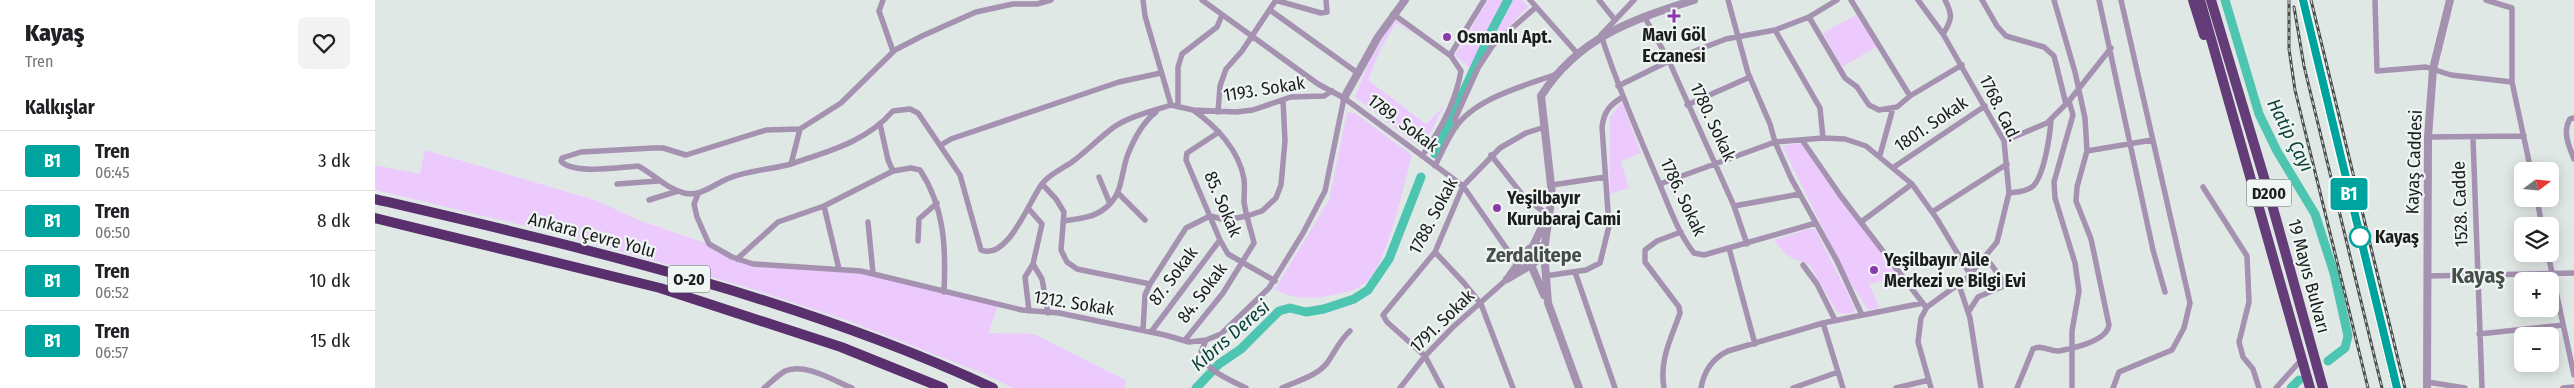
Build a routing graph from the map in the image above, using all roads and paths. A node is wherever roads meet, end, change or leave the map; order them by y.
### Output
1 (883, 0) edge
2 (1051, 0) edge
3 (1143, 0) edge
4 (1201, 0) edge
5 (1276, 0) edge
6 (1326, 0) edge
7 (1405, 0) edge
8 (1484, 0) edge
9 (1530, 0) edge
10 (1599, 0) edge
11 (1634, 0) edge
12 (1694, 0) edge
13 (1728, 0) edge
14 (1837, 0) edge
15 (1851, 0) edge
16 (1918, 0) edge
17 (1945, 0) edge
18 (1982, 0) edge
19 (2054, 0) edge
20 (2099, 0) edge
21 (2121, 0) edge
22 (2193, 0) edge
23 (2200, 0) edge
24 (2211, 0) edge
25 (2217, 0) edge
26 (2375, 0) edge
27 (2450, 0) edge
28 (2487, 0) edge
29 (2499, 2) edge
30 (1535, 8) dead end
31 (1270, 10) junction
32 (1393, 14) junction
33 (1222, 15) junction
34 (1645, 16) junction
35 (1809, 17) junction
36 (1615, 20) junction
37 (1775, 30) junction
38 (1943, 34) junction
39 (1253, 35) junction
40 (1601, 36) junction
41 (1740, 38) junction
42 (2111, 48) junction
43 (893, 51) junction
44 (1577, 53) junction
45 (1451, 56) junction
46 (1669, 61) junction
47 (1962, 66) junction
48 (2433, 69) junction
49 (1161, 73) junction
50 (1359, 74) junction
51 (1558, 74) junction
52 (1749, 77) junction
53 (2512, 82) junction
54 (1618, 86) junction
55 (2225, 86) junction
56 (2078, 88) junction
57 (2237, 88) junction
58 (1332, 91) junction
59 (1910, 96) junction
60 (1623, 97) junction
61 (1344, 98) junction
62 (1283, 100) junction
63 (2068, 103) junction
64 (1687, 104) junction
65 (1171, 105) junction
66 (1178, 106) junction
67 (1985, 106) junction
68 (1161, 108) junction
69 (1893, 108) junction
70 (1193, 110) junction
71 (1218, 112) junction
72 (2574, 118) edge
73 (2051, 120) junction
74 (880, 124) junction
75 (1456, 127) junction
76 (1545, 127) junction
77 (800, 129) junction
78 (1219, 132) junction
79 (2524, 136) junction
80 (2428, 137) junction
81 (1823, 138) junction
82 (2473, 138) junction
83 (1802, 140) junction
84 (2152, 140) junction
85 (2004, 141) junction
86 (1775, 142) junction
87 (2131, 144) junction
88 (941, 145) junction
89 (2087, 151) junction
90 (1491, 155) junction
91 (1422, 156) junction
92 (1880, 156) junction
93 (2574, 159) edge
94 (2529, 162) edge
95 (791, 164) junction
96 (1716, 164) junction
97 (2007, 164) junction
98 (1435, 166) junction
99 (1894, 167) junction
100 (893, 171) junction
101 (1099, 177) dead end
102 (1605, 178) junction
103 (658, 181) junction
104 (617, 184) dead end
105 (1042, 184) junction
106 (1660, 184) junction
107 (1912, 184) junction
108 (1552, 185) junction
109 (1463, 186) junction
110 (2203, 187) dead end
111 (678, 190) junction
112 (1118, 193) junction
113 (2009, 193) junction
114 (698, 194) junction
115 (1800, 194) junction
116 (375, 199) edge
117 (649, 200) dead end
118 (937, 203) junction
119 (1110, 204) junction
120 (824, 206) junction
121 (1734, 206) junction
122 (1029, 208) junction
123 (1932, 212) junction
124 (1548, 215) junction
125 (1210, 216) junction
126 (1247, 216) junction
127 (375, 218) edge
128 (1145, 220) dead end
129 (1063, 221) junction
130 (868, 222) dead end
131 (1861, 222) junction
132 (1816, 223) junction
133 (1681, 232) junction
134 (1220, 240) junction
135 (918, 241) dead end
136 (1747, 244) junction
137 (1533, 246) junction
138 (1729, 248) junction
139 (1544, 251) junction
140 (1435, 252) junction
141 (1524, 256) junction
142 (1985, 256) junction
143 (737, 259) junction
144 (1243, 263) junction
145 (1033, 264) junction
146 (1518, 265) junction
147 (1531, 265) junction
148 (1803, 265) dead end
149 (839, 269) junction
150 (1575, 272) junction
151 (873, 273) junction
152 (2574, 273) edge
153 (1970, 274) junction
154 (2559, 274) edge
155 (2514, 275) edge
156 (1545, 276) junction
157 (2427, 276) junction
158 (2478, 276) junction
159 (1507, 279) junction
160 (1275, 281) junction
161 (1149, 284) junction
162 (1959, 285) junction
163 (944, 292) junction
164 (2165, 292) dead end
165 (1548, 303) junction
166 (1481, 304) junction
167 (1925, 305) junction
168 (2559, 306) edge
169 (1029, 311) junction
170 (1969, 311) junction
171 (1048, 312) junction
172 (1862, 315) junction
173 (1835, 320) junction
174 (1823, 323) junction
175 (2563, 325) junction
176 (1143, 330) junction
177 (1350, 331) dead end
178 (1151, 332) junction
179 (2479, 334) junction
180 (1185, 340) junction
181 (1206, 340) junction
182 (1755, 344) junction
183 (2073, 346) junction
184 (1425, 356) junction
185 (2302, 358) junction
186 (2318, 371) junction
187 (1838, 372) junction
188 (2574, 375) edge
189 (1929, 380) junction
190 (2427, 385) edge
191 (1244, 387) edge
192 (2574, 387) edge
193 (764, 388) edge
194 (852, 388) edge
195 (943, 388) edge
196 (993, 388) edge
197 (1282, 388) edge
198 (1400, 388) edge
199 (1442, 388) edge
200 (1513, 388) edge
201 (1579, 388) edge
202 (1615, 388) edge
203 (1664, 388) edge
204 (1701, 388) edge
205 (1793, 388) edge
206 (1843, 388) edge
207 (1896, 388) edge
208 (1931, 388) edge
209 (1981, 388) edge
210 (2017, 388) edge
211 (2072, 388) edge
212 (2113, 388) edge
213 (2259, 388) edge
214 (2276, 388) edge
215 (2310, 388) edge
216 (2323, 388) edge
217 (2327, 388) edge
218 (2465, 388) edge
219 (2482, 388) edge
220 (2563, 388) edge

1 - 43 street
2 - 43 street
3 - 49 street
4 - 33 street, 1789. Sokak
5 - 6 street
5 - 31 street
7 - 32 street
8 - 45 street
9 - 44 street
10 - 36 street
11 - 36 street
12 - 34 street
13 - 41 street
14 - 35 street
15 - 59 street
16 - 38 street, 1768. Cad.
17 - 38 street
18 - 63 street
19 - 56 street
20 - 42 street
21 - 84 street
22 - 55 highway
23 - 55 highway, 19 Mayıs Bulvarı / D200
24 - 57 highway, 19 Mayıs Bulvarı / D200
25 - 57 highway
26 - 48 street
27 - 48 street, Kayaş Caddesi
28 - 29 street
29 - 53 street
30 - 75 street
31 - 39 street
31 - 50 street
32 - 45 street
32 - 50 street
33 - 39 street, 1789. Sokak
33 - 66 street
34 - 40 street
34 - 46 street, 1780. Sokak
35 - 37 street
35 - 69 street
36 - 40 street
37 - 41 street
37 - 81 street
38 - 47 street, 1768. Cad.
39 - 58 street, 1789. Sokak
39 - 71 street
40 - 44 street
40 - 54 street, 1786. Sokak
41 - 46 street
41 - 52 street
42 - 56 street
42 - 87 street
43 - 77 street
44 - 51 street
45 - 91 street
46 - 54 street
46 - 64 street, 1780. Sokak
47 - 59 street
47 - 67 street, 1768. Cad.
48 - 53 street
48 - 80 street, Kayaş Caddesi
49 - 65 street
49 - 88 street
50 - 61 street
51 - 75 street
51 - 76 street
52 - 64 street
52 - 86 street
53 - 79 street
54 - 60 street, 1786. Sokak
55 - 185 highway, 19 Mayıs Bulvarı / D200
56 - 63 street
56 - 89 street
57 - 186 highway, 19 Mayıs Bulvarı / D200
58 - 61 street, 1789. Sokak
58 - 62 street, 1193. Sokak
59 - 69 street
60 - 102 street
60 - 106 street, 1786. Sokak
61 - 91 street, 1789. Sokak
61 - 160 street, 1212. Sokak
62 - 71 street, 1193. Sokak
62 - 126 street
63 - 73 street
63 - 183 street
64 - 96 street, 1780. Sokak
65 - 66 street, 1193. Sokak
65 - 68 street
66 - 70 street, 1193. Sokak
67 - 85 street, 1768. Cad.
67 - 99 street, 1801. Sokak
68 - 105 street
68 - 112 street
69 - 92 street
70 - 71 street, 1193. Sokak
70 - 78 street, 84. Sokak
72 - 93 street
73 - 85 street
73 - 113 street
74 - 88 street
74 - 95 street
74 - 100 street
75 - 98 street
76 - 90 street, 1788. Sokak
76 - 108 street
77 - 95 street
77 - 103 street
78 - 125 street, 85. Sokak
78 - 126 street, 84. Sokak
79 - 82 street
79 - 94 street
80 - 82 street
80 - 157 street, Kayaş Caddesi
81 - 83 street
81 - 92 street
82 - 158 street, 1528. Cadde
83 - 86 street
83 - 131 street
84 - 87 street
84 - 212 street
85 - 97 street, 1768. Cad.
86 - 96 street
86 - 115 street
87 - 89 street
87 - 164 street
88 - 122 street
89 - 183 street
90 - 109 street, 1788. Sokak
90 - 124 street
91 - 98 street, 1789. Sokak
92 - 99 street
95 - 114 street
96 - 106 street
96 - 121 street, 1780. Sokak
97 - 113 street, 1768. Cad.
97 - 123 street
98 - 109 street, 1789. Sokak
99 - 107 street
100 - 118 street
100 - 120 street
101 - 119 street
102 - 108 street
102 - 150 street
103 - 104 street
103 - 111 street
105 - 122 street
105 - 129 street
106 - 133 street, 1786. Sokak
107 - 123 street
107 - 131 street
108 - 124 street
109 - 140 street, 1788. Sokak
109 - 146 street, 1789. Sokak
110 - 213 street
111 - 114 street
111 - 117 street
112 - 119 street
112 - 128 street
113 - 142 street, 1768. Cad.
114 - 143 street, 1212. Sokak
115 - 121 street
115 - 132 street
116 - 196 highway, Ankara Çevre Yolu / O-20
118 - 135 street
118 - 163 street
119 - 129 street
120 - 143 street
120 - 149 street
121 - 136 street, 1780. Sokak
122 - 145 street
123 - 153 street
124 - 137 street
124 - 139 street
125 - 126 street
125 - 134 street, 85. Sokak
125 - 161 street
126 - 144 street, 84. Sokak
127 - 195 highway, Ankara Çevre Yolu / O-20
129 - 161 street
130 - 151 street
131 - 167 street
132 - 136 street, 1786. Sokak
132 - 172 street
133 - 138 street, 1786. Sokak
133 - 203 street
134 - 144 street, 85. Sokak
134 - 178 street, 87. Sokak
136 - 138 street, 1786. Sokak
137 - 139 street
137 - 141 street
138 - 182 street
139 - 147 street
139 - 156 street
140 - 166 street
140 - 184 street, 1788. Sokak
141 - 146 street
141 - 147 street
142 - 153 street, 1768. Cad.
142 - 170 street
143 - 149 street, 1212. Sokak
144 - 160 street, 85. Sokak
144 - 180 street, 84. Sokak
145 - 169 street
145 - 171 street
146 - 159 street
147 - 159 street
147 - 165 street
148 - 173 street
149 - 151 street, 1212. Sokak
150 - 156 street
150 - 202 street
151 - 163 street, 1212. Sokak
152 - 154 street
153 - 162 street, 1768. Cad.
155 - 158 street
156 - 165 street
157 - 158 street
157 - 190 street, Kayaş Caddesi
158 - 179 street, 1528. Cadde
159 - 166 street, 1791. Sokak
160 - 181 street, 1212. Sokak
161 - 176 street
162 - 167 street, 1768. Cad.
162 - 170 street
163 - 169 street, 1212. Sokak
165 - 201 street
166 - 184 street, 1791. Sokak
166 - 200 street
167 - 172 street
167 - 189 street
168 - 175 street
169 - 171 street, 1212. Sokak
170 - 209 street
171 - 176 street, 1212. Sokak
172 - 173 street
173 - 174 street
174 - 182 street
174 - 187 street
175 - 179 street
175 - 188 street
176 - 178 street, 1212. Sokak
177 - 197 street
178 - 180 street, 1212. Sokak
179 - 219 street, 1528. Cadde
180 - 181 street, 1212. Sokak
181 - 191 street
182 - 204 street
183 - 210 street
183 - 211 street
184 - 198 street, 1791. Sokak
184 - 199 street
185 - 214 street
185 - 215 highway, 19 Mayıs Bulvarı / D200
186 - 216 highway, 19 Mayıs Bulvarı / D200
186 - 217 highway
187 - 205 street
187 - 206 street
189 - 207 street
189 - 208 street
190 - 218 street
192 - 220 street
193 - 194 street

